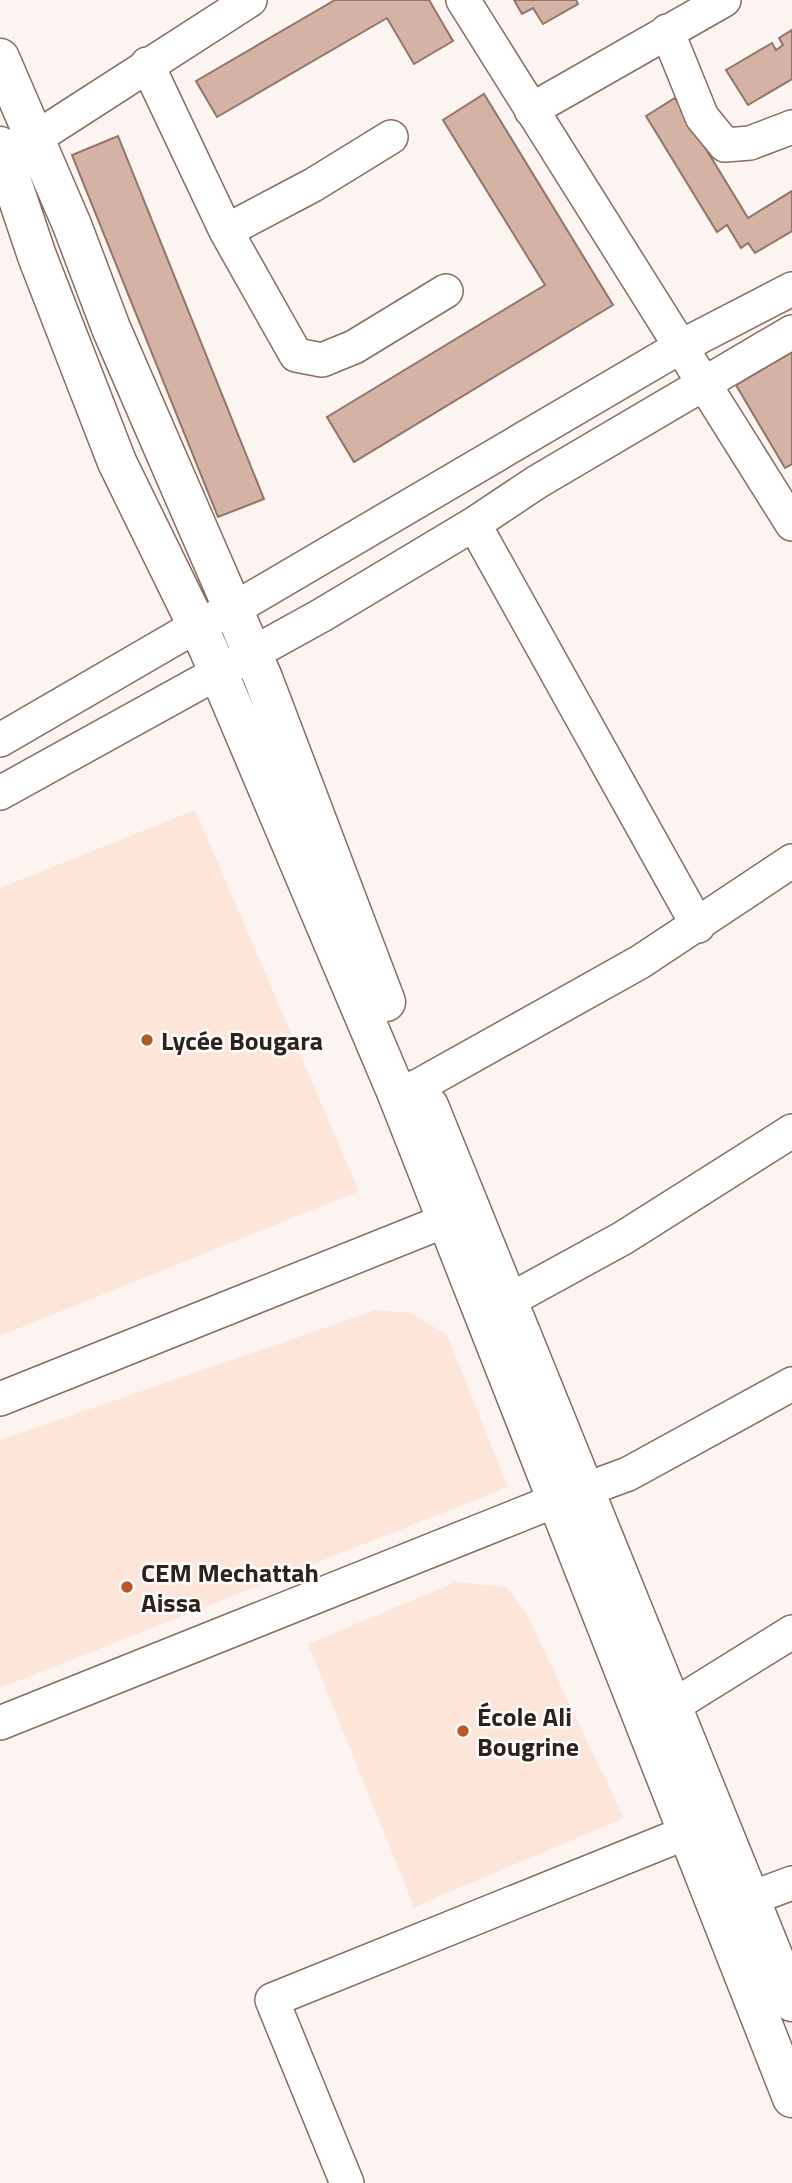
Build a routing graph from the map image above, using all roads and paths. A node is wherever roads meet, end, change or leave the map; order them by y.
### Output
1 (250, 0) edge
2 (463, 0) edge
3 (724, 0) edge
4 (667, 31) junction
5 (0, 58) edge
6 (147, 64) junction
7 (531, 110) junction
8 (792, 127) edge
9 (391, 137) dead end
10 (13, 148) edge
11 (226, 231) junction
12 (792, 289) edge
13 (446, 291) dead end
14 (792, 332) edge
15 (680, 347) junction
16 (705, 386) junction
17 (791, 521) edge
18 (474, 524) junction
19 (232, 610) junction
20 (198, 625) junction
21 (253, 652) junction
22 (219, 674) junction
23 (0, 740) edge
24 (0, 793) edge
25 (792, 861) edge
26 (698, 926) junction
27 (409, 1090) junction
28 (792, 1131) edge
29 (447, 1220) junction
30 (508, 1301) junction
31 (792, 1384) edge
32 (0, 1399) edge
33 (571, 1494) junction
34 (792, 1632) edge
35 (673, 1706) junction
36 (0, 1723) edge
37 (688, 1832) junction
38 (792, 1883) edge
39 (734, 1905) junction
40 (792, 2002) edge
41 (792, 2098) edge
42 (347, 2183) edge

1 - 6 street
2 - 7 street
3 - 4 street
4 - 7 street
4 - 8 street
5 - 10 main road
6 - 10 street
6 - 11 street
7 - 15 street
9 - 11 street
10 - 19 main road
10 - 20 main road
11 - 13 street
12 - 15 street
14 - 16 street
15 - 16 street
15 - 19 street
16 - 17 street
16 - 18 street
18 - 21 street
18 - 26 street
19 - 20 street
19 - 21 main road
20 - 22 main road
20 - 23 street
21 - 22 street
21 - 27 main road
22 - 24 street
22 - 27 main road
25 - 26 street
26 - 27 street
27 - 29 main road
27 - 30 main road
28 - 30 street
29 - 32 street
29 - 33 main road
30 - 33 main road
31 - 33 street
33 - 35 main road
33 - 36 street
33 - 37 main road
34 - 35 street
35 - 39 main road
37 - 39 main road
37 - 42 street
38 - 39 street
39 - 40 main road
39 - 41 main road

